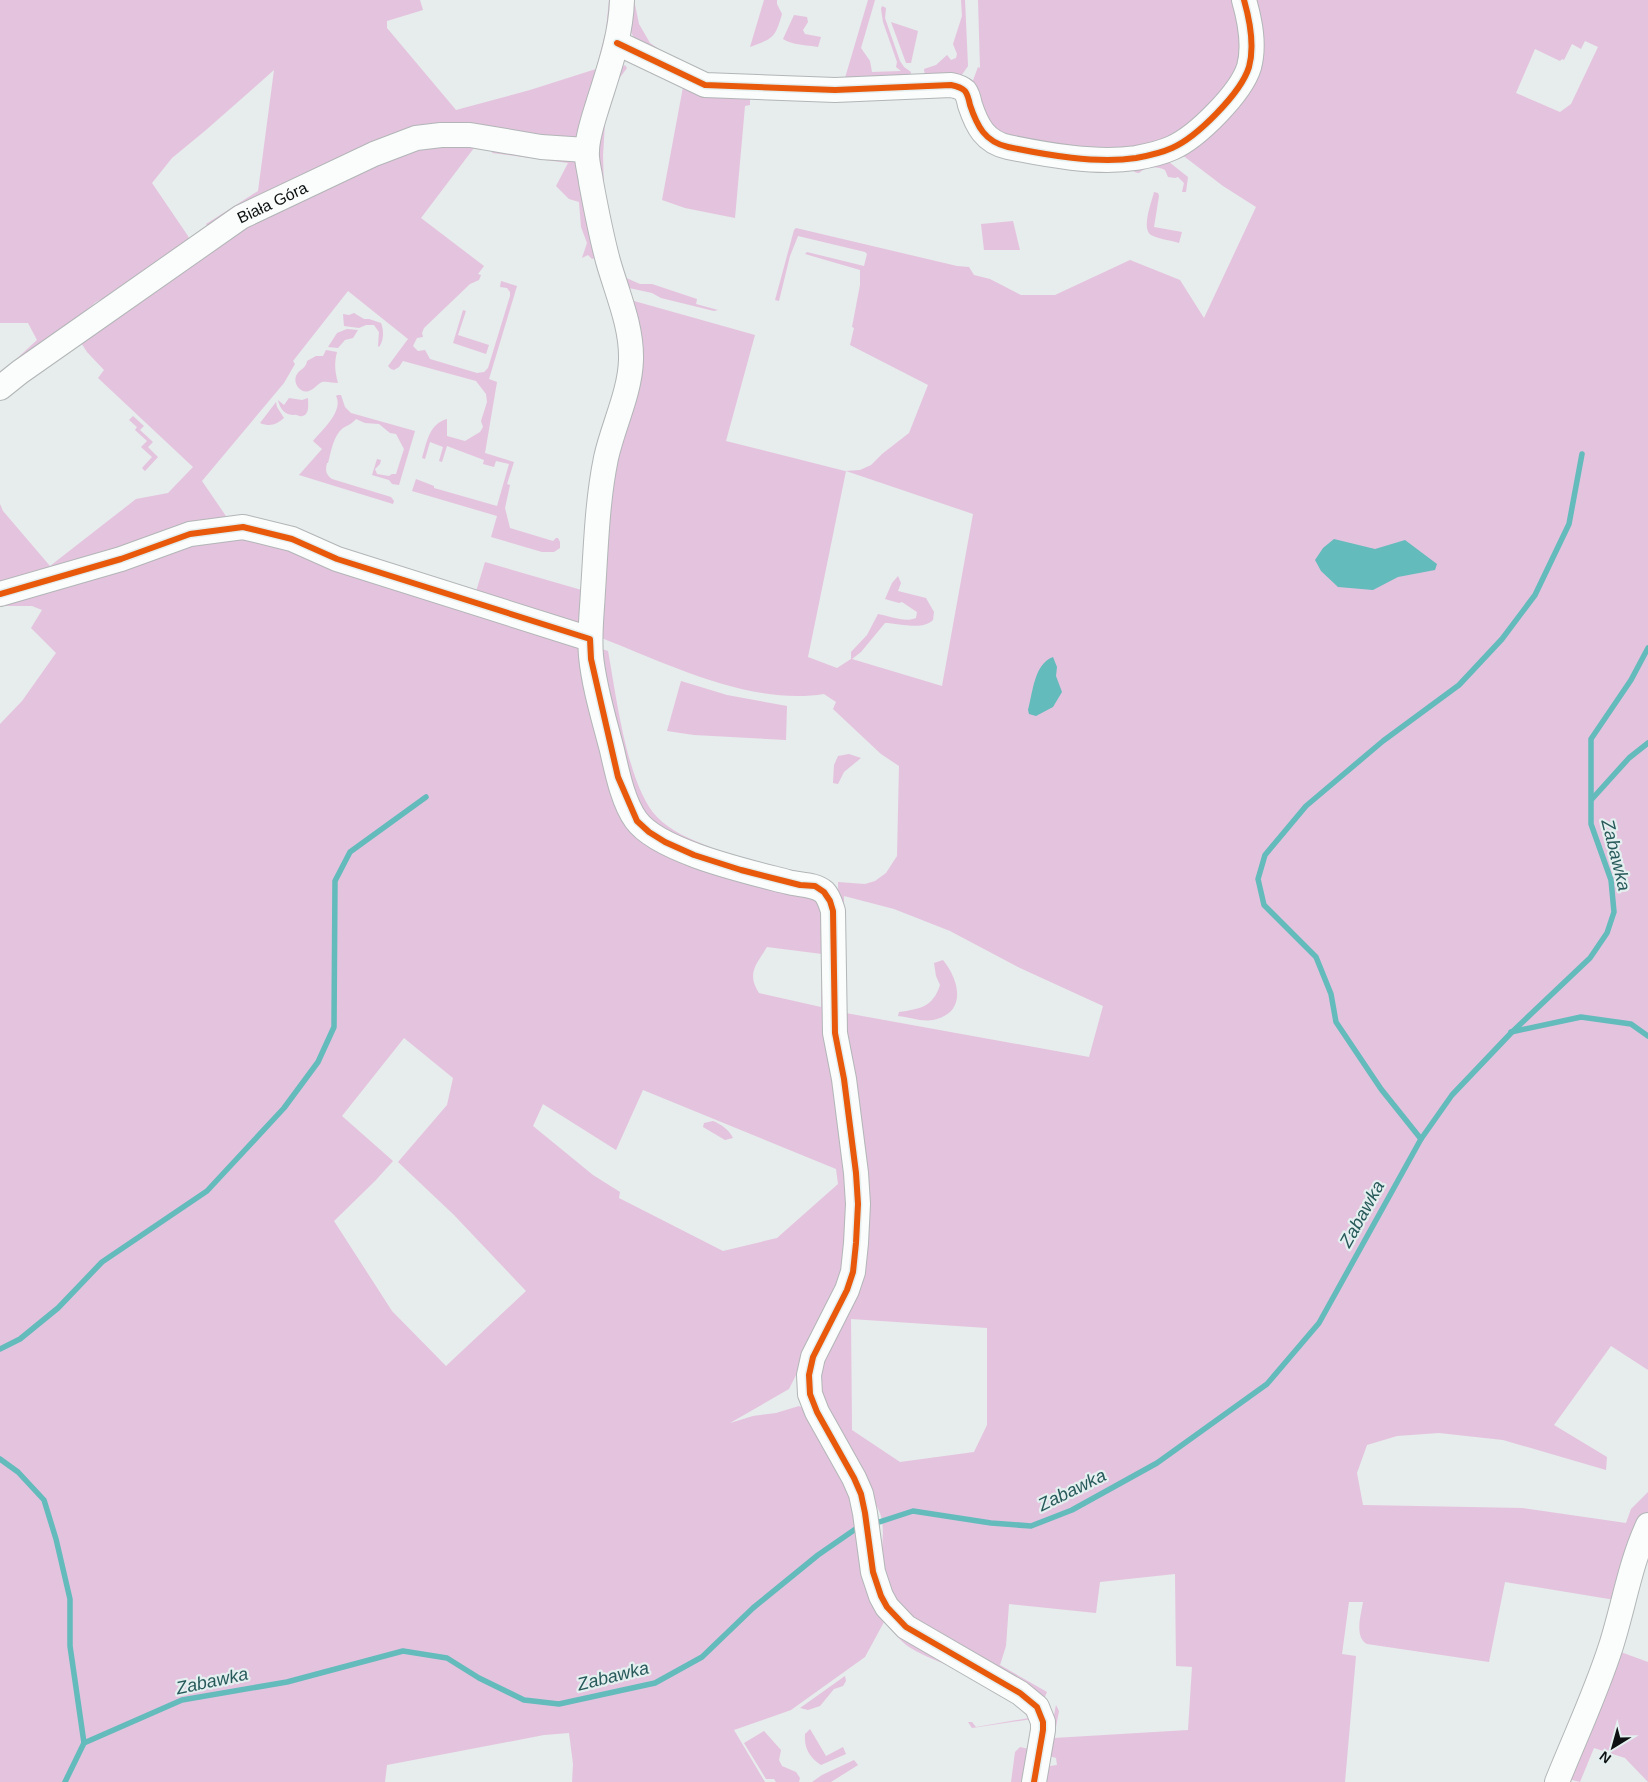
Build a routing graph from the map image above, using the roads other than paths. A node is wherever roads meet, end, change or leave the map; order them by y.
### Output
1 (622, 0) edge
2 (1244, 0) edge
3 (617, 43) junction
4 (586, 150) junction
5 (0, 388) edge
6 (0, 594) edge
7 (590, 638) junction
8 (1648, 1525) edge
9 (1034, 1782) edge
10 (1557, 1782) edge

1 - 3 street
2 - 3 street
3 - 4 street
4 - 5 street, Biała Góra
4 - 7 street
6 - 7 street
7 - 9 street
8 - 10 street

